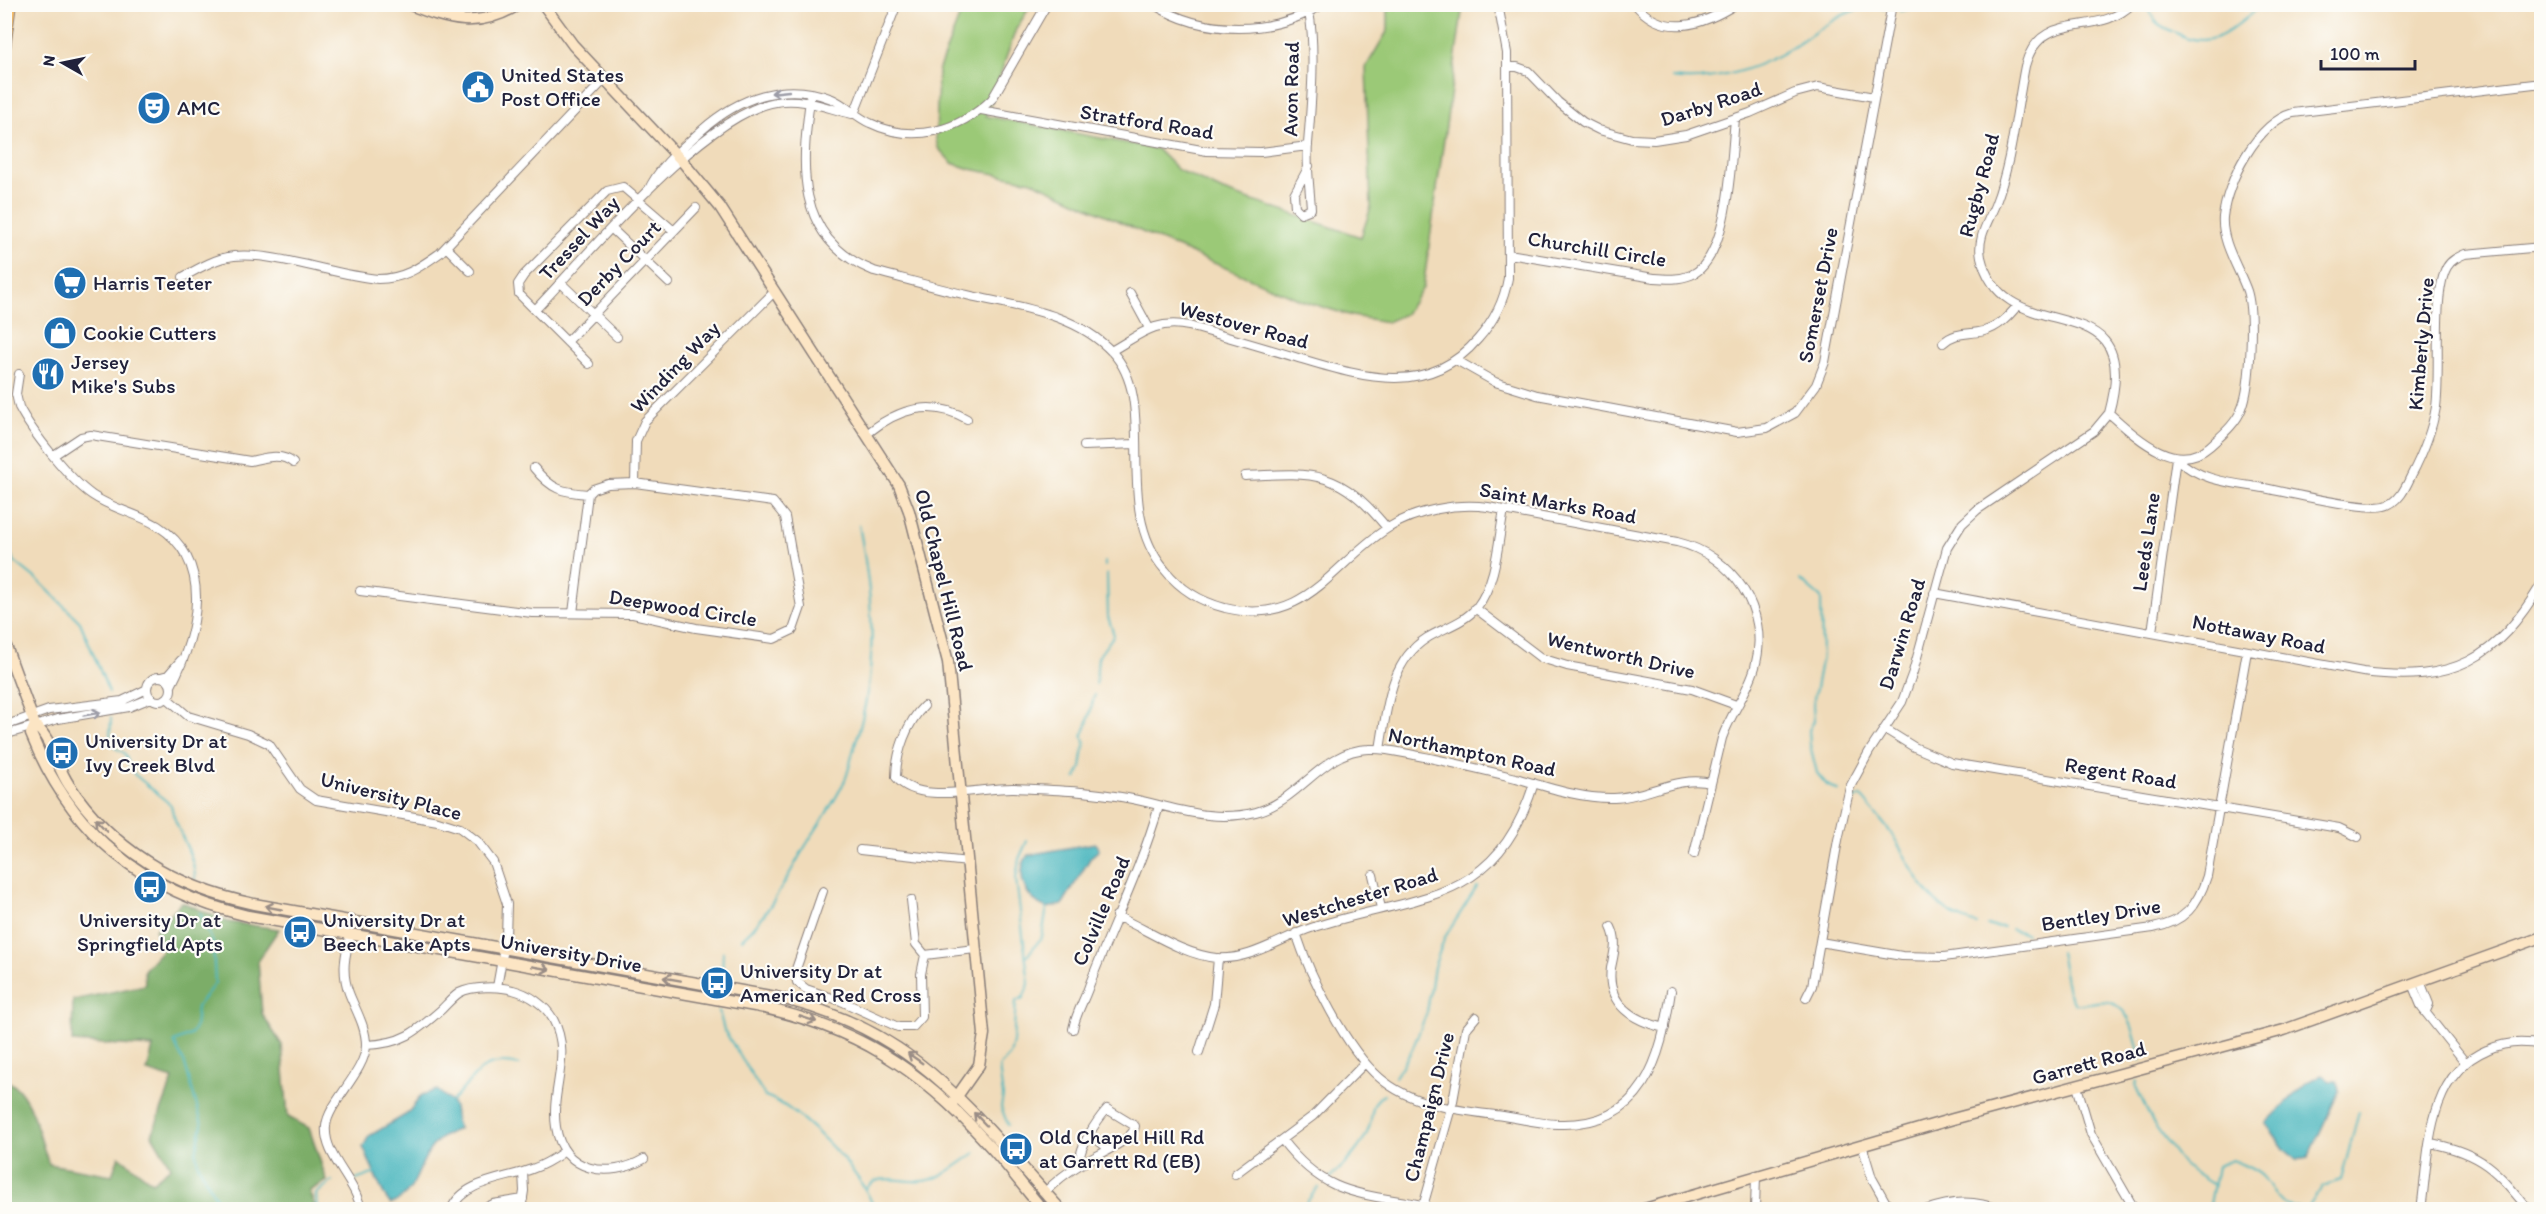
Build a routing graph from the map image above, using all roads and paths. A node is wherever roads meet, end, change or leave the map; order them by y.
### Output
1 (10, 4) edge
2 (408, 4) edge
3 (520, 4) edge
4 (543, 4) edge
5 (897, 4) edge
6 (1047, 4) edge
7 (1153, 4) edge
8 (1323, 4) edge
9 (1498, 4) edge
10 (1635, 4) edge
11 (1736, 4) edge
12 (1893, 4) edge
13 (2132, 4) edge
14 (1309, 12) junction
15 (4, 48) edge
16 (1507, 67) junction
17 (605, 79) junction
18 (2541, 83) edge
19 (811, 93) junction
20 (1874, 97) junction
21 (810, 102) junction
22 (981, 110) junction
23 (854, 114) junction
24 (1735, 119) junction
25 (1308, 146) junction
26 (679, 157) junction
27 (1309, 166) junction
28 (639, 200) junction
29 (696, 208) dead end
30 (612, 229) junction
31 (674, 231) junction
32 (2541, 246) edge
33 (446, 247) junction
34 (1509, 254) junction
35 (646, 261) junction
36 (470, 271) dead end
37 (183, 277) dead end
38 (561, 283) junction
39 (669, 283) dead end
40 (775, 291) junction
41 (1130, 293) dead end
42 (2018, 305) junction
43 (535, 310) junction
44 (594, 314) junction
45 (1149, 328) junction
46 (616, 337) dead end
47 (567, 342) junction
48 (1943, 343) dead end
49 (1111, 351) junction
50 (1456, 360) junction
51 (589, 364) dead end
52 (19, 374) dead end
53 (2109, 413) junction
54 (967, 419) dead end
55 (868, 433) junction
56 (1135, 444) junction
57 (1084, 446) dead end
58 (54, 455) junction
59 (2176, 458) junction
60 (293, 464) dead end
61 (534, 468) dead end
62 (1245, 476) dead end
63 (635, 483) junction
64 (588, 494) junction
65 (1504, 510) junction
66 (1387, 528) junction
67 (2541, 583) edge
68 (360, 591) dead end
69 (1934, 593) junction
70 (1476, 609) junction
71 (573, 613) junction
72 (2152, 632) junction
73 (4, 641) edge
74 (2247, 651) junction
75 (185, 654) junction
76 (161, 677) junction
77 (171, 686) junction
78 (147, 689) junction
79 (151, 698) junction
80 (167, 699) junction
81 (1736, 705) junction
82 (924, 706) dead end
83 (33, 720) junction
84 (4, 726) edge
85 (1885, 729) junction
86 (4, 735) edge
87 (1380, 749) junction
88 (1534, 783) junction
89 (1711, 783) junction
90 (961, 792) junction
91 (1159, 806) junction
92 (2219, 807) junction
93 (2358, 837) dead end
94 (860, 850) dead end
95 (1694, 854) dead end
96 (968, 862) junction
97 (1373, 875) dead end
98 (823, 891) dead end
99 (911, 900) dead end
100 (1381, 908) junction
101 (1116, 916) junction
102 (1611, 927) dead end
103 (1296, 933) junction
104 (351, 934) junction
105 (2541, 937) edge
106 (1820, 942) junction
107 (504, 949) junction
108 (975, 949) junction
109 (925, 955) junction
110 (1218, 958) junction
111 (502, 961) junction
112 (2416, 982) junction
113 (497, 987) junction
114 (1671, 991) dead end
115 (1806, 998) dead end
116 (1476, 1017) dead end
117 (1665, 1028) junction
118 (1073, 1029) dead end
119 (366, 1045) junction
120 (2541, 1045) edge
121 (1199, 1052) dead end
122 (2465, 1062) junction
123 (1365, 1063) junction
124 (2078, 1086) junction
125 (955, 1101) junction
126 (1451, 1109) junction
127 (1091, 1135) junction
128 (1282, 1140) junction
129 (2431, 1143) junction
130 (1862, 1145) junction
131 (1109, 1149) junction
132 (565, 1151) junction
133 (644, 1159) dead end
134 (1081, 1164) junction
135 (523, 1172) junction
136 (1235, 1174) dead end
137 (1756, 1175) junction
138 (1045, 1192) junction
139 (523, 1199) junction
140 (1422, 1207) edge
141 (361, 1209) edge
142 (451, 1209) edge
143 (481, 1209) edge
144 (521, 1209) edge
145 (1043, 1209) edge
146 (1061, 1209) edge
147 (1641, 1209) edge
148 (1755, 1209) edge
149 (1890, 1209) edge
150 (1925, 1209) edge
151 (2000, 1209) edge
152 (2135, 1209) edge
153 (2421, 1209) edge
154 (2529, 1209) edge

1 - 15 main road
2 - 3 main road
4 - 17 main road, Old Chapel Hill Road
5 - 23 street
6 - 22 street
7 - 14 street
8 - 14 street
9 - 16 street, Westover Road
10 - 11 street
12 - 20 street, Somerset Drive
13 - 42 street, Rugby Road
14 - 25 street, Avon Road
16 - 24 street, Darby Road
16 - 34 street, Westover Road
17 - 26 main road, Old Chapel Hill Road
17 - 33 street
18 - 59 street
19 - 21 street
19 - 23 street
19 -> 26 street
20 - 24 street, Darby Road
20 - 50 street, Somerset Drive
21 - 23 street
21 - 26 street
21 - 49 street
22 - 23 street
22 - 25 street, Stratford Road
24 - 34 street, Churchill Circle
25 - 27 street, Avon Road
26 - 28 street, Tressel Way
26 - 40 main road, Old Chapel Hill Road
27 - 27 street, Avon Road
28 - 30 street, Tressel Way
28 - 31 street
28 - 43 street
29 - 31 street, Derby Court
30 - 35 street
30 - 38 street, Tressel Way
31 - 35 street, Derby Court
32 - 59 street, Kimberly Drive
33 - 36 street
33 - 37 street
34 - 50 street, Westover Road
35 - 39 street
35 - 44 street, Derby Court
38 - 43 street, Tressel Way
38 - 44 street
40 - 55 main road, Old Chapel Hill Road
40 - 63 street, Winding Way
41 - 45 street
42 - 48 street
42 - 53 street, Rugby Road
43 - 47 street
44 - 46 street
44 - 47 street, Derby Court
45 - 49 street, Westover Road
45 - 50 street, Westover Road
47 - 51 street
49 - 56 street, Saint Marks Road
52 - 58 street
53 - 59 street
53 - 69 street, Darwin Road
54 - 55 street
55 - 90 main road, Old Chapel Hill Road
56 - 57 street
56 - 66 street, Saint Marks Road
58 - 60 street
58 - 75 street
59 - 72 street, Leeds Lane
61 - 64 street
62 - 66 street
63 - 64 street, Deepwood Circle
63 - 71 street, Deepwood Circle
64 - 71 street
65 - 66 street, Saint Marks Road
65 - 70 street
65 - 81 street, Saint Marks Road
67 - 74 street, Nottaway Road
68 - 71 street, Deepwood Circle
69 - 72 street, Nottaway Road
69 - 85 street, Darwin Road
70 - 81 street, Wentworth Drive
70 - 87 street
72 - 74 street, Nottaway Road
73 - 83 main road, University Drive
74 - 92 street, Bentley Drive
75 - 76 street
75 - 77 street
76 - 77 street
76 - 78 street
77 - 80 street
78 - 79 street
78 - 83 street
79 - 80 street
83 -> 79 street
80 - 107 street, University Place
81 - 89 street, Saint Marks Road
82 - 90 street, Northampton Road
83 - 84 street
83 - 86 street
83 - 104 main road, University Drive
107 -> 83 main road, University Drive
85 - 92 street, Regent Road
85 - 106 street, Darwin Road
87 - 88 street, Northampton Road
87 - 91 street, Northampton Road
88 - 89 street, Northampton Road
88 - 100 street, Westchester Road
89 - 95 street, Saint Marks Road
90 - 91 street, Northampton Road
90 - 96 main road, Old Chapel Hill Road
91 - 101 street, Colville Road
92 - 93 street, Regent Road
92 - 106 street, Bentley Drive
94 - 96 street
96 - 108 main road, Old Chapel Hill Road
97 - 100 street
98 - 109 street
99 - 109 street
100 - 103 street, Westchester Road
101 - 110 street, Westchester Road
101 - 118 street, Colville Road
102 - 117 street
103 - 110 street, Westchester Road
103 - 123 street
104 - 111 main road, University Drive
104 - 119 street
105 - 112 main road, Garrett Road
106 - 115 street, Darwin Road
107 - 111 street, University Place
125 -> 107 main road, University Drive
108 - 109 street
108 - 125 main road, Old Chapel Hill Road
110 - 121 street
111 - 113 street, University Place
111 -> 125 main road, University Drive
112 - 122 street
112 - 124 main road, Garrett Road
113 - 119 street
113 - 132 street
114 - 117 street
116 - 126 street, Champaign Drive
117 - 126 street
119 - 141 street
120 - 122 street
122 - 129 street
123 - 126 street
123 - 128 street
124 - 130 main road, Garrett Road
124 - 152 street
138 -> 125 main road
125 - 145 main road
126 - 140 street, Champaign Drive
127 - 131 street
127 - 131 street
127 - 134 street
128 - 136 street
128 - 140 street
129 - 153 street
129 - 154 street
130 - 137 main road, Garrett Road
130 - 149 street
131 - 134 street
132 - 133 street
132 - 135 street
134 - 138 street
135 - 139 street
135 - 142 street
137 - 147 main road, Garrett Road
137 - 148 street
138 - 146 main road
139 - 143 street
139 - 144 street
150 - 151 street

